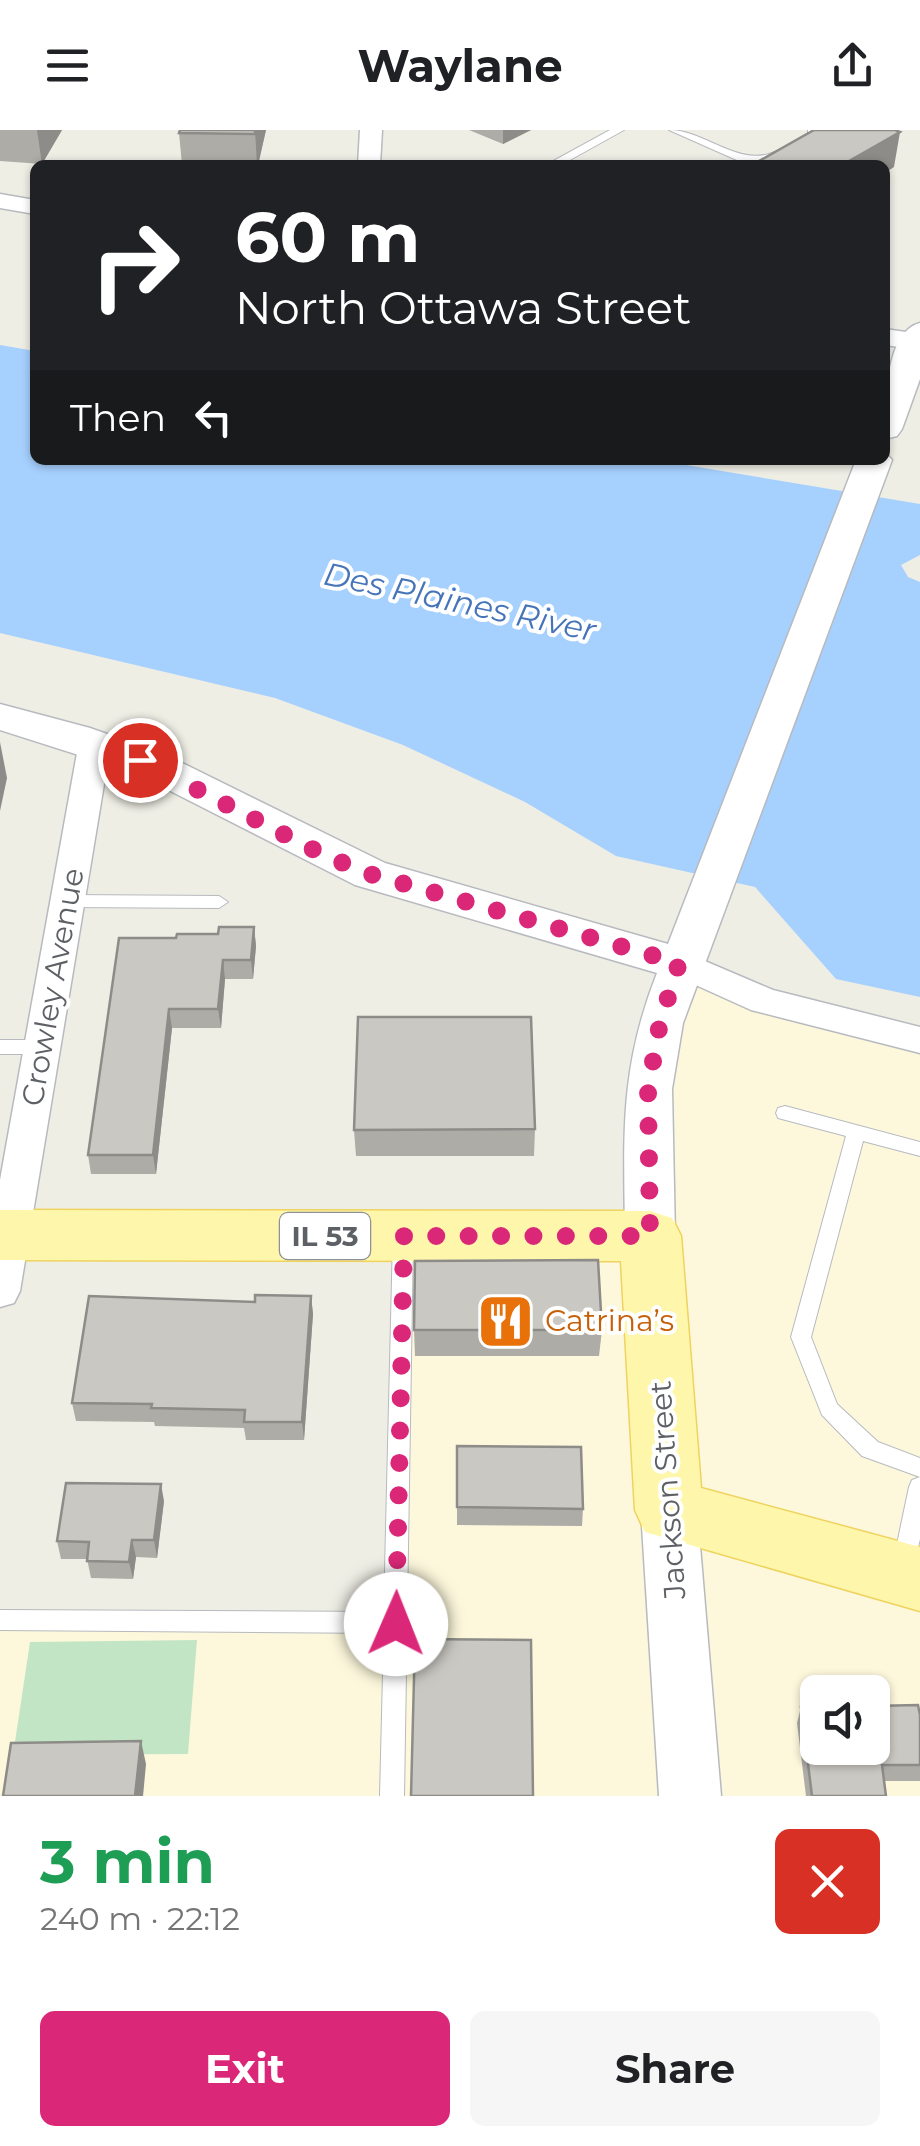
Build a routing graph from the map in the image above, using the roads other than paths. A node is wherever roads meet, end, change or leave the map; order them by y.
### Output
1 (371, 130) edge
2 (618, 130) edge
3 (675, 130) edge
4 (814, 130) edge
5 (370, 160) edge
6 (561, 160) edge
7 (741, 160) edge
8 (758, 160) edge
9 (0, 201) edge
10 (30, 206) edge
11 (910, 338) edge
12 (890, 412) edge
13 (869, 474) edge
14 (0, 717) edge
15 (96, 742) junction
16 (68, 900) junction
17 (219, 902) dead end
18 (679, 963) junction
19 (920, 1040) edge
20 (0, 1046) edge
21 (42, 1046) junction
22 (786, 1114) dead end
23 (856, 1133) junction
24 (920, 1148) edge
25 (404, 1236) junction
26 (650, 1236) junction
27 (3, 1254) edge
28 (920, 1468) edge
29 (920, 1487) edge
30 (670, 1510) junction
31 (911, 1576) edge
32 (0, 1620) edge
33 (396, 1624) junction
34 (392, 1796) edge
35 (690, 1796) edge

1 - 5 street
2 - 6 lane
3 - 7 lane
4 - 8 lane
9 - 10 street
11 - 12 street
13 - 18 street, Jackson Street
14 - 15 street
15 - 16 street, Crowley Avenue
15 - 18 street
16 - 17 lane
16 - 21 street, Crowley Avenue
18 - 19 street
18 - 26 street, Jackson Street
20 - 21 lane
21 - 27 street, Crowley Avenue
22 - 23 lane
23 - 24 lane
23 - 28 lane
25 - 26 main road, IL 53
25 - 27 main road, IL 53
25 - 33 lane
26 - 30 main road, Jackson Street
29 - 31 lane
30 - 31 main road
30 - 35 street, Jackson Street
32 - 33 lane
33 - 34 lane

